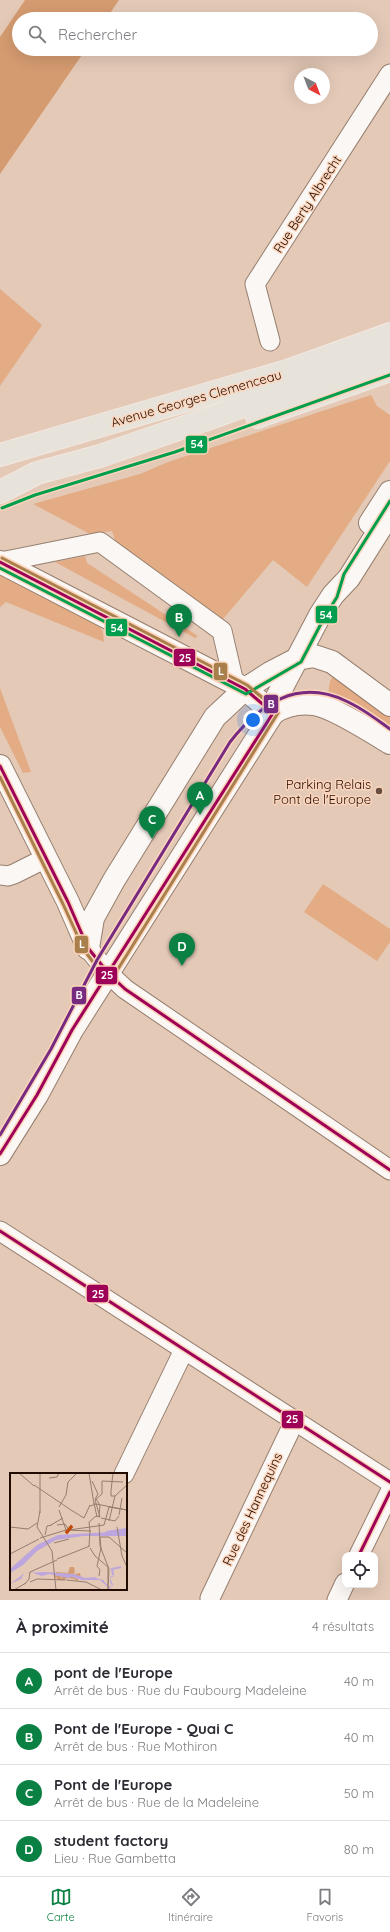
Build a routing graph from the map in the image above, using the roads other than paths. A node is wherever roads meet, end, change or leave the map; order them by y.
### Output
1 (390, 74) edge
2 (390, 334) edge
3 (270, 341) dead end
4 (390, 353) edge
5 (390, 370) edge
6 (203, 395) junction
7 (0, 455) edge
8 (0, 476) edge
9 (0, 492) edge
10 (390, 492) edge
11 (0, 503) edge
12 (390, 513) edge
13 (0, 562) edge
14 (333, 595) junction
15 (297, 659) junction
16 (239, 686) junction
17 (390, 705) edge
18 (273, 713) junction
19 (390, 743) edge
20 (0, 766) edge
21 (46, 858) junction
22 (0, 875) edge
23 (88, 948) junction
24 (109, 974) junction
25 (0, 1154) edge
26 (390, 1170) edge
27 (0, 1231) edge
28 (184, 1350) junction
29 (294, 1420) junction
30 (124, 1473) edge
31 (390, 1482) edge
32 (388, 1500) edge
33 (361, 1552) edge
34 (343, 1588) edge
35 (210, 1598) dead end
36 (337, 1600) edge

1 - 3 street, Rue Berty Albrecht
2 - 6 main road, Avenue Georges Clemenceau
4 - 9 main road
5 - 11 main road
6 - 7 main road, Avenue Georges Clemenceau
6 - 8 main road
10 - 14 street
12 - 14 street
13 - 16 street
13 - 16 street
14 - 15 street
15 - 16 street
15 - 17 street
15 - 18 street
16 - 18 street
16 - 23 street
18 - 19 street
18 - 24 street
20 - 21 street
21 - 22 street
21 - 23 street
23 - 24 street
24 - 25 street
24 - 26 street
27 - 28 street
28 - 29 street
28 - 30 street
29 - 31 street
29 - 35 street, Rue des Hannequins
32 - 33 street
34 - 36 street

